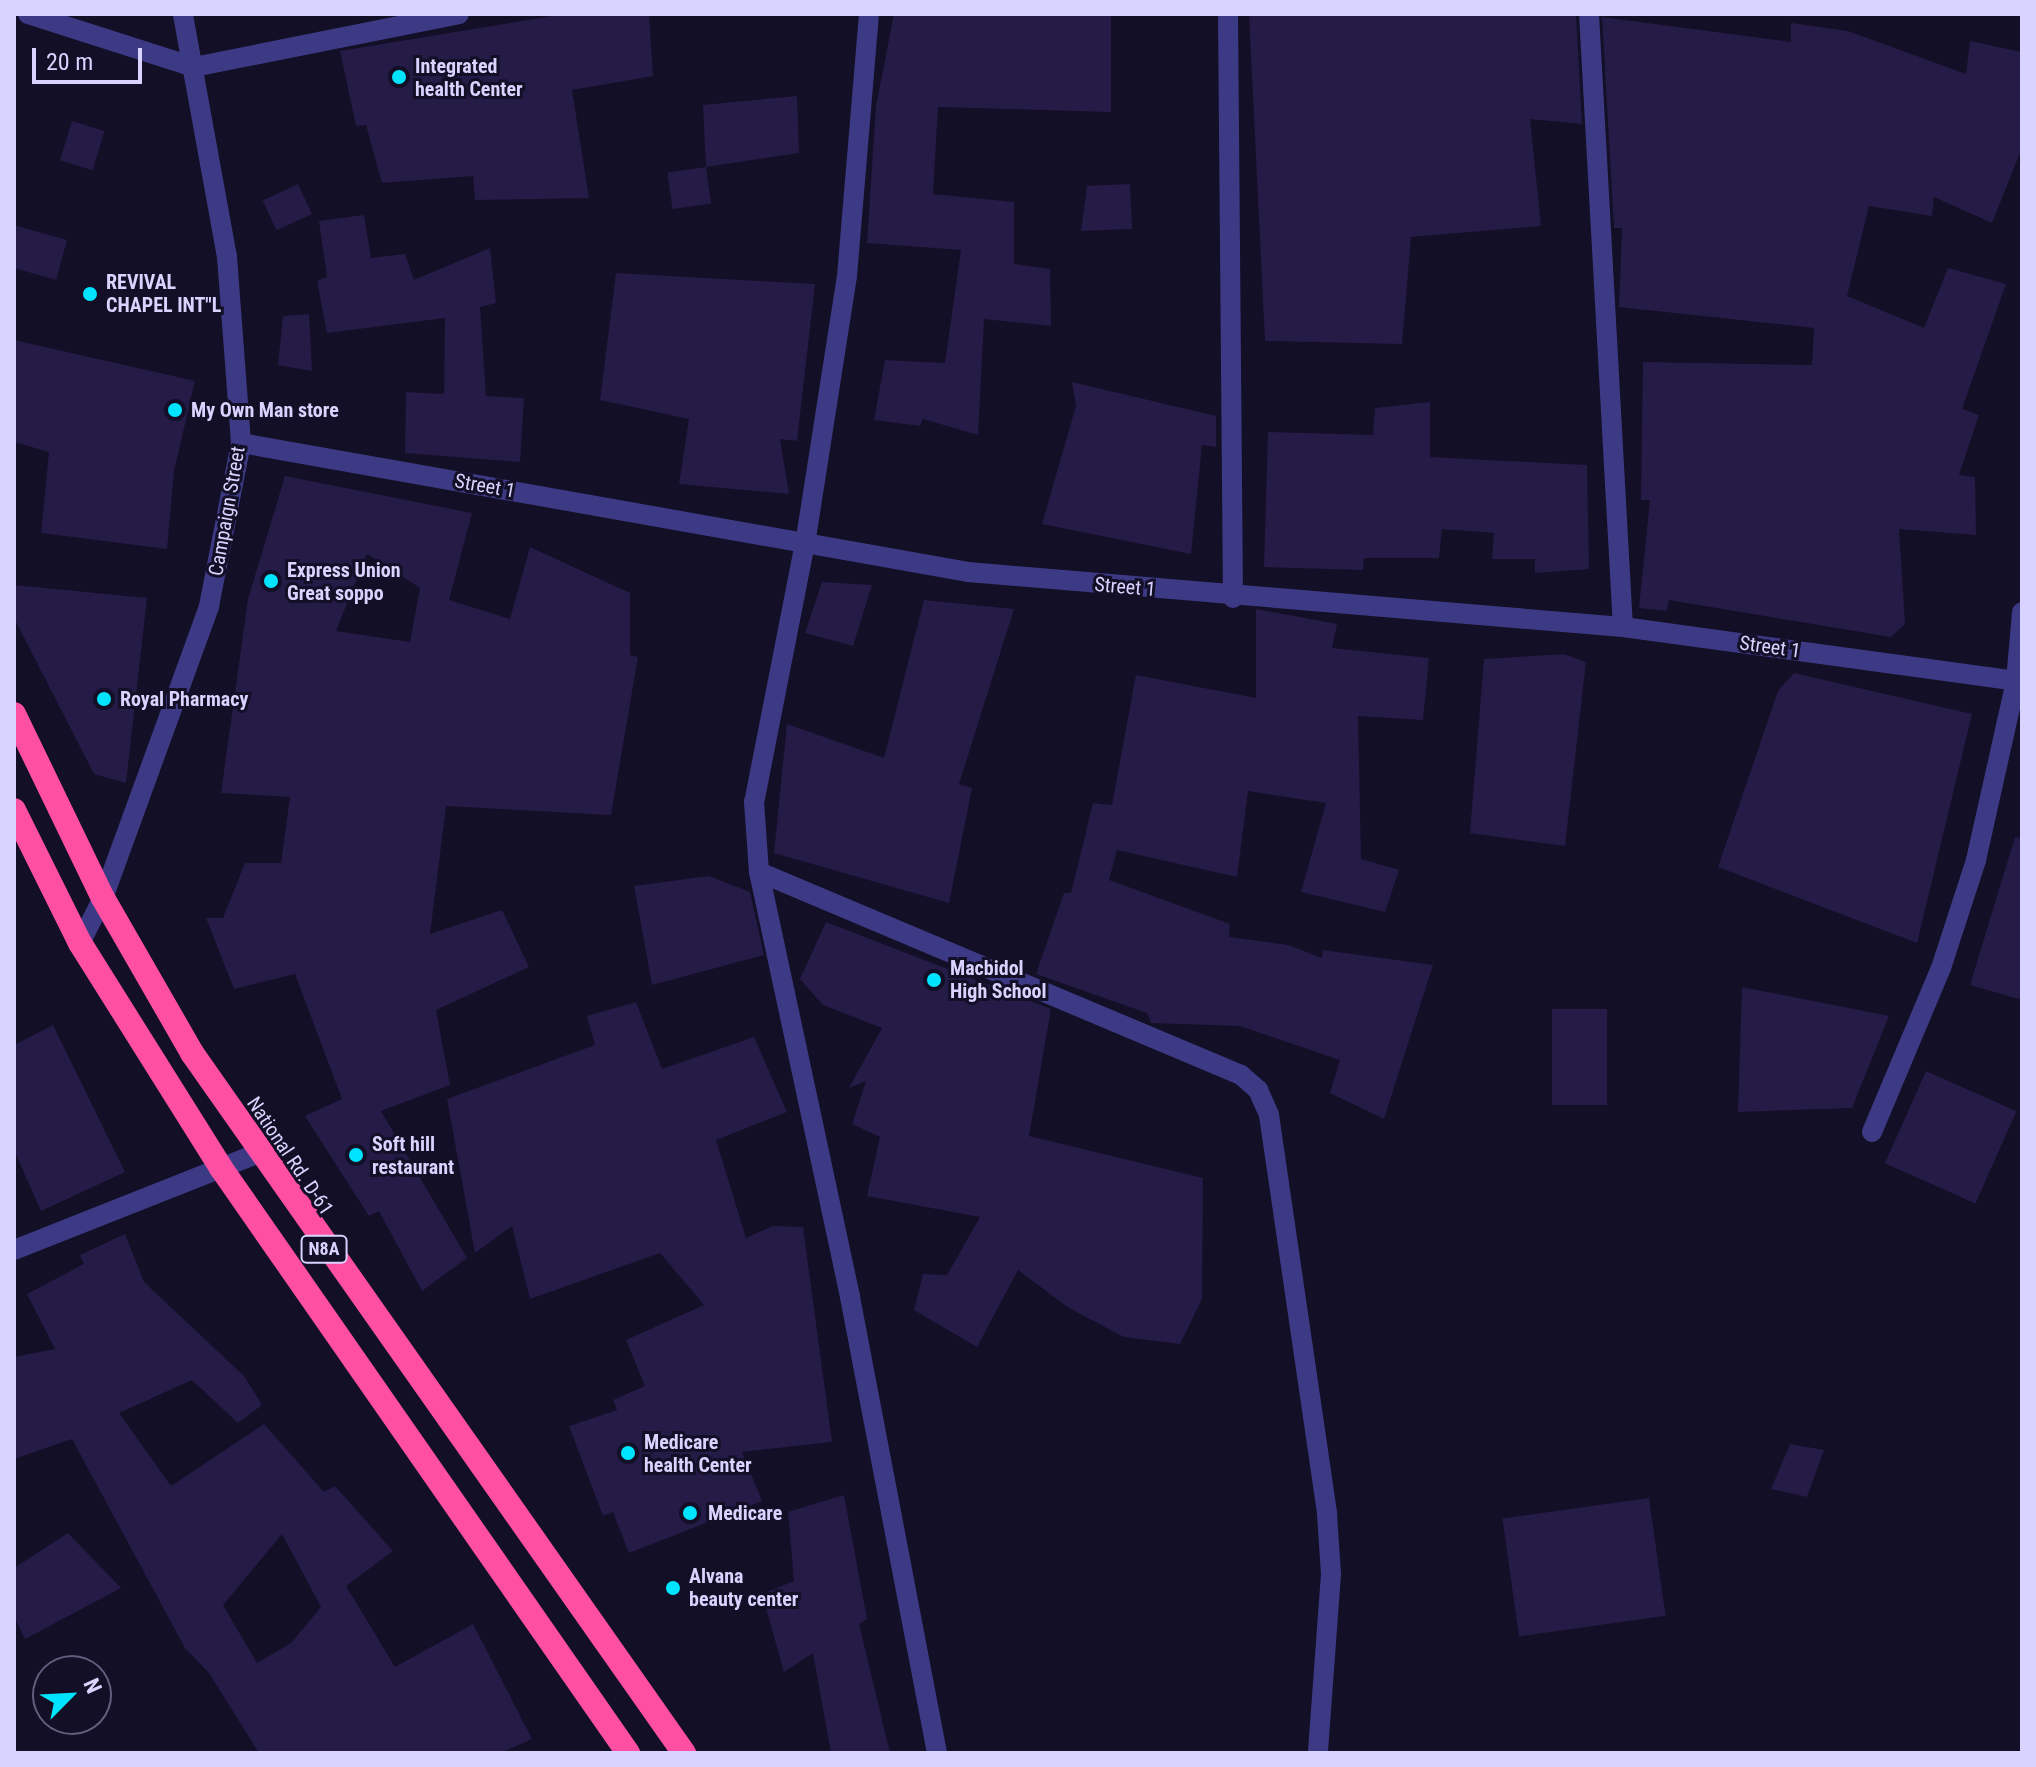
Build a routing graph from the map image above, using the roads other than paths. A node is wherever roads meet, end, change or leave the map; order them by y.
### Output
1 (28, 14) edge
2 (183, 14) edge
3 (459, 14) edge
4 (869, 14) edge
5 (1228, 14) edge
6 (1589, 14) edge
7 (194, 67) junction
8 (241, 443) junction
9 (805, 543) junction
10 (1233, 598) junction
11 (2022, 612) edge
12 (1623, 627) junction
13 (2016, 681) junction
14 (14, 714) edge
15 (14, 810) edge
16 (759, 872) junction
17 (103, 898) junction
18 (80, 943) junction
19 (1872, 1132) dead end
20 (257, 1154) junction
21 (221, 1168) junction
22 (14, 1250) edge
23 (628, 1753) edge
24 (684, 1753) edge
25 (937, 1753) edge
26 (1318, 1753) edge

1 - 7 street
2 - 7 street, Campaign Street
3 - 7 street
4 - 9 street
5 - 10 street
6 - 12 street
7 - 8 street, Campaign Street
8 - 9 street, Street 1
8 - 17 street, Campaign Street
9 - 10 street, Street 1
9 - 16 street
10 - 12 street, Street 1
11 - 13 street
12 - 13 street, Street 1
13 - 19 street
14 - 17 highway, National Rd. D-61 / N8A
15 - 18 highway, N8A
16 - 25 street
16 - 26 street
17 - 18 street, Campaign Street
17 - 20 highway, National Rd. D-61 / N8A
18 - 21 highway, N8A
20 - 21 street
20 - 24 highway, National Rd. D-61 / N8A
21 - 22 street
21 - 23 highway, N8A

